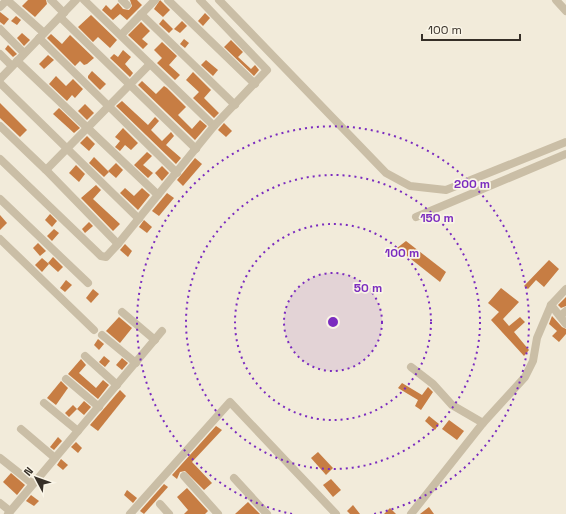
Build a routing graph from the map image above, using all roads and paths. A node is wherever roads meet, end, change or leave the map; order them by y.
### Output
1 (7, 0) edge
2 (51, 0) edge
3 (76, 0) edge
4 (84, 0) edge
5 (155, 0) edge
6 (200, 0) edge
7 (219, 0) edge
8 (556, 0) edge
9 (172, 1) edge
10 (0, 7) edge
11 (566, 11) edge
12 (141, 14) junction
13 (62, 15) junction
14 (0, 29) edge
15 (121, 35) junction
16 (42, 36) junction
17 (24, 53) junction
18 (0, 54) edge
19 (15, 63) junction
20 (150, 64) junction
21 (0, 79) edge
22 (0, 83) edge
23 (255, 84) junction
24 (130, 85) junction
25 (235, 105) junction
26 (108, 106) junction
27 (0, 126) edge
28 (214, 126) junction
29 (88, 128) junction
30 (566, 142) edge
31 (67, 149) junction
32 (196, 149) junction
33 (566, 154) edge
34 (0, 159) edge
35 (46, 170) junction
36 (177, 173) junction
37 (158, 195) junction
38 (0, 199) edge
39 (416, 217) dead end
40 (139, 219) junction
41 (0, 239) edge
42 (118, 244) junction
43 (88, 283) dead end
44 (566, 290) edge
45 (551, 306) junction
46 (122, 312) dead end
47 (563, 314) edge
48 (566, 324) edge
49 (94, 330) dead end
50 (162, 331) dead end
51 (102, 335) dead end
52 (155, 340) junction
53 (85, 356) dead end
54 (136, 363) junction
55 (411, 367) dead end
56 (66, 378) dead end
57 (117, 385) junction
58 (44, 403) dead end
59 (99, 406) junction
60 (483, 423) junction
61 (21, 429) dead end
62 (78, 431) junction
63 (0, 458) edge
64 (55, 458) junction
65 (184, 476) dead end
66 (234, 478) dead end
67 (33, 484) junction
68 (0, 503) edge
69 (160, 504) dead end
70 (9, 513) edge
71 (130, 514) edge
72 (169, 514) edge
73 (218, 514) edge
74 (267, 514) edge
75 (336, 514) edge
76 (411, 514) edge

1 - 10 street
1 - 16 street
2 - 13 street
3 - 13 street
4 - 15 street
5 - 12 street
6 - 23 street
7 - 30 street
8 - 11 street
9 - 23 street
12 - 15 street
12 - 25 street
13 - 16 street
13 - 24 street
14 - 17 street
15 - 20 street
16 - 17 street
16 - 26 street
17 - 19 street
18 - 19 street
19 - 21 street
19 - 29 street
20 - 24 street
20 - 28 street
22 - 31 street
23 - 25 street
24 - 26 street
24 - 32 street
25 - 28 street
26 - 29 street
26 - 36 street
27 - 35 street
28 - 32 street
29 - 31 street
29 - 37 street
31 - 35 street
31 - 40 street
32 - 36 street
33 - 39 street
34 - 42 street
35 - 42 street
36 - 37 street
37 - 40 street
38 - 43 street
40 - 42 street
41 - 49 street
44 - 45 street
45 - 47 street
45 - 60 street
46 - 52 street
47 - 48 street
50 - 52 street
51 - 54 street
52 - 54 street
53 - 57 street
54 - 57 street
55 - 60 street
56 - 59 street
57 - 59 street
58 - 62 street
59 - 62 street
60 - 76 street
61 - 64 street
62 - 64 street
63 - 67 street
64 - 67 street
65 - 73 street
66 - 74 street
67 - 70 street
68 - 70 street
69 - 72 street
71 - 75 street

